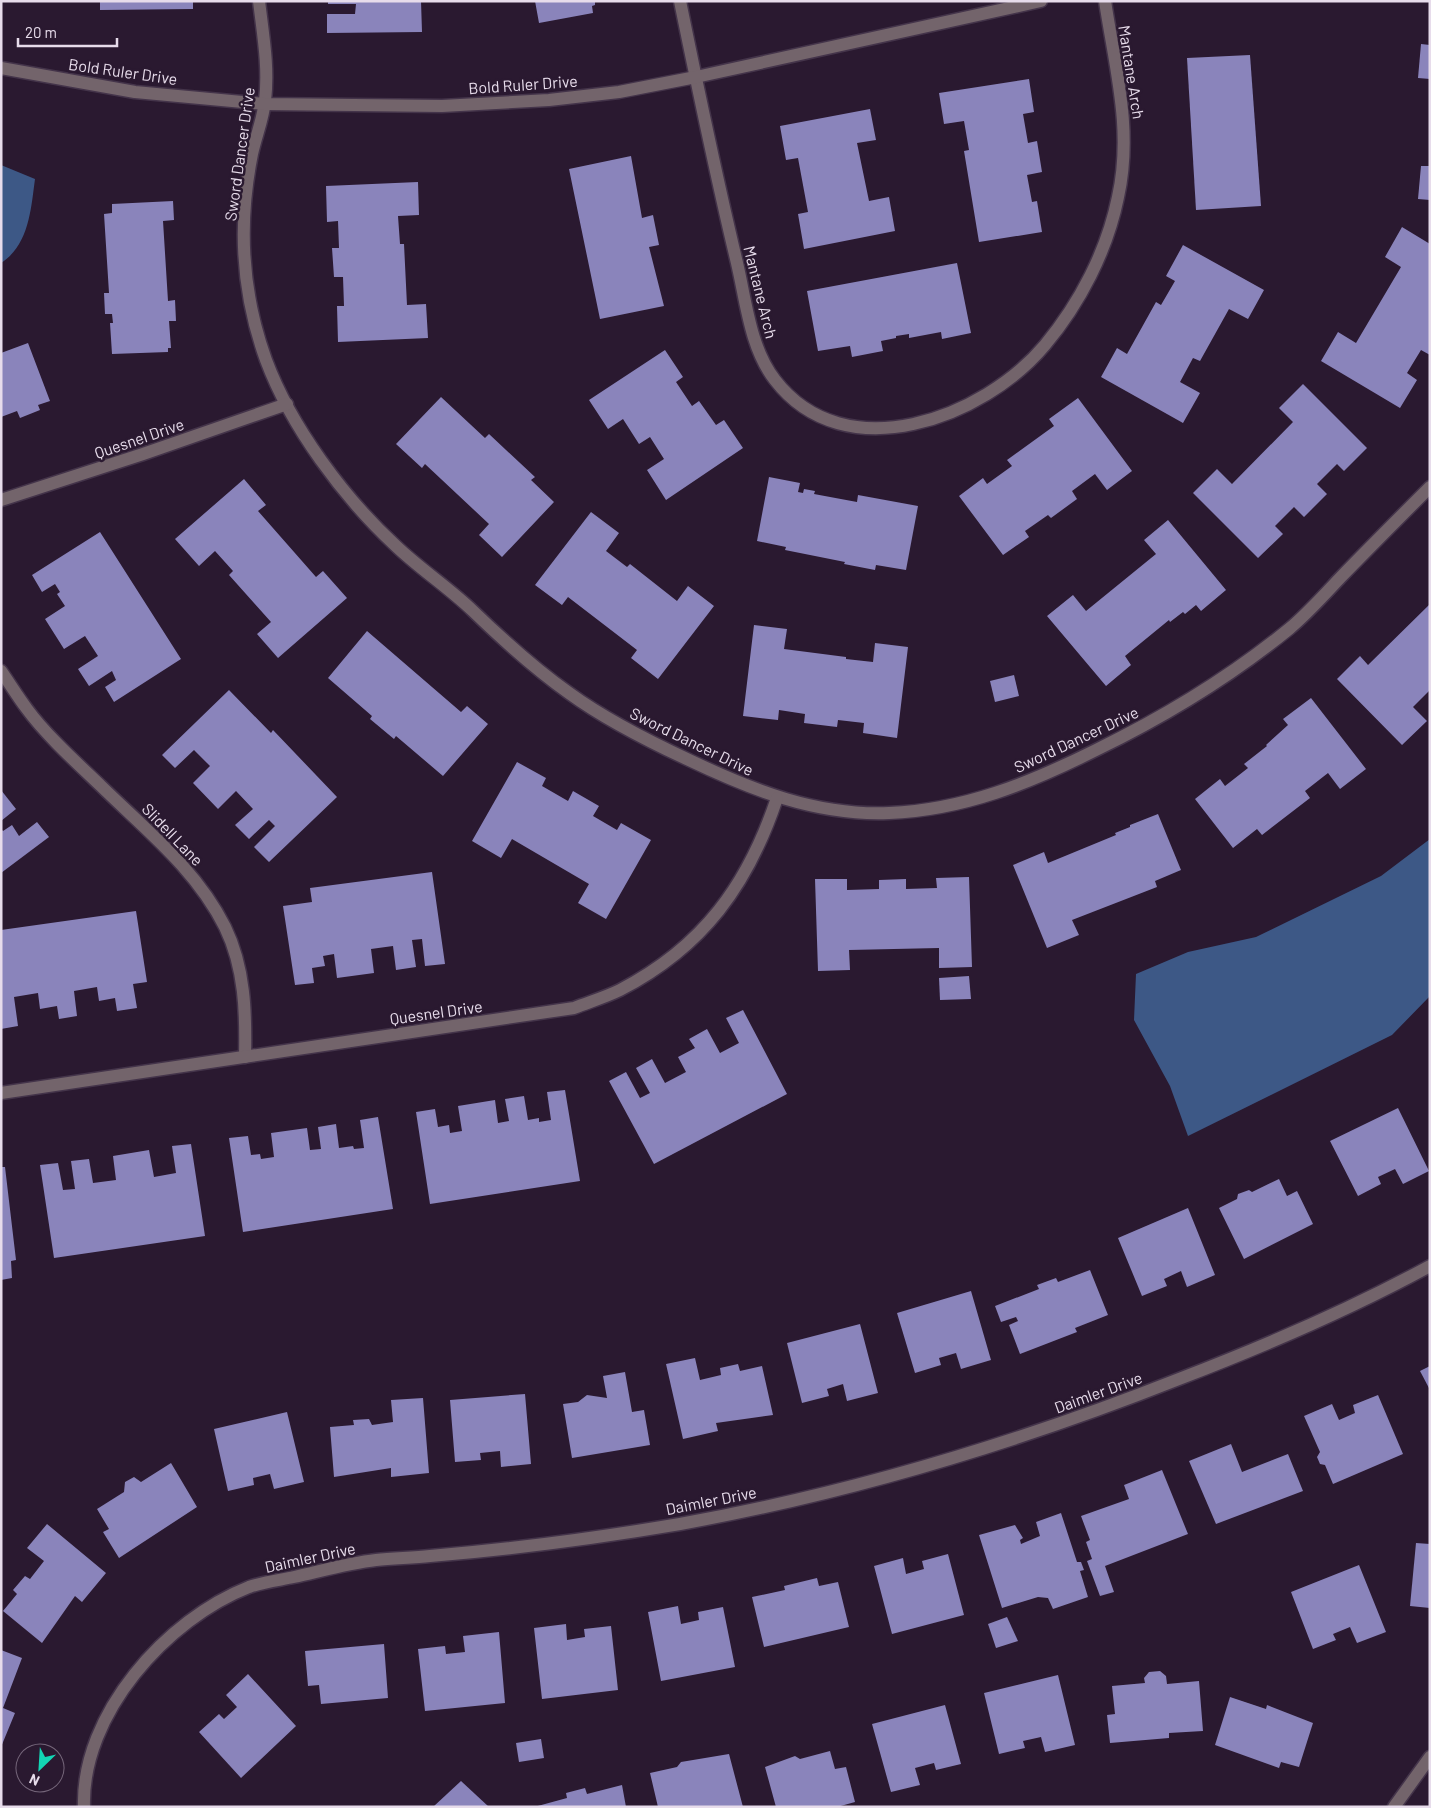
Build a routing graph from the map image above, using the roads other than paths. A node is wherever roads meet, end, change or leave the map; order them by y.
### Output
1 (259, 1) edge
2 (680, 1) edge
3 (1041, 1) edge
4 (1105, 1) edge
5 (1, 68) edge
6 (696, 77) junction
7 (265, 104) junction
8 (287, 404) junction
9 (1430, 487) edge
10 (1, 500) edge
11 (1, 671) edge
12 (777, 798) junction
13 (245, 1057) junction
14 (1, 1092) edge
15 (1430, 1266) edge
16 (1430, 1757) edge
17 (84, 1807) edge
18 (1394, 1807) edge

1 - 7 street, Sword Dancer Drive
2 - 6 street, Mantane Arch
3 - 6 street, Bold Ruler Drive
4 - 6 street, Mantane Arch
5 - 7 street, Bold Ruler Drive
6 - 7 street, Bold Ruler Drive
7 - 8 street, Sword Dancer Drive
8 - 10 street, Quesnel Drive
8 - 12 street, Sword Dancer Drive
9 - 12 street, Sword Dancer Drive
11 - 13 street, Slidell Lane
12 - 13 street, Quesnel Drive
13 - 14 street, Quesnel Drive
15 - 17 street, Daimler Drive
16 - 18 street

